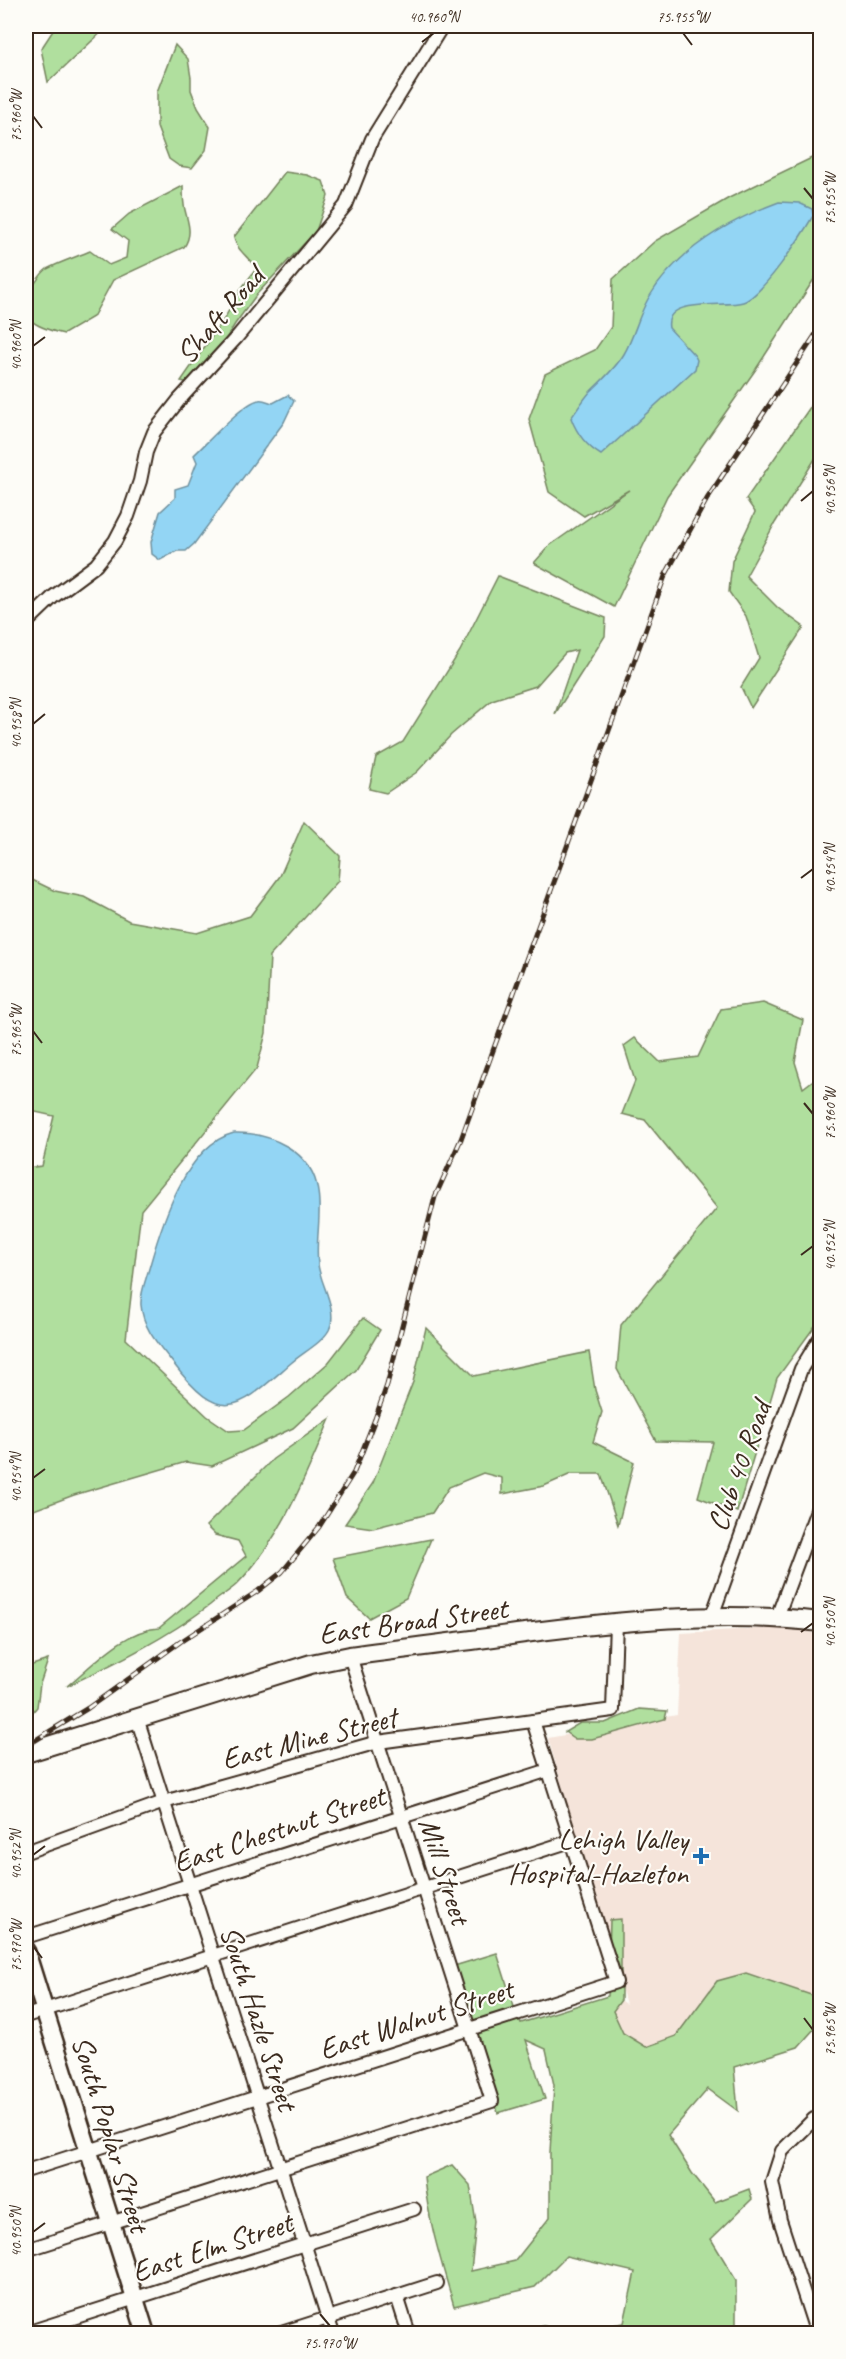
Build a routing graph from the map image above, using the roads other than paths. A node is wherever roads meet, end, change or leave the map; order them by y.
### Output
1 (442, 26) edge
2 (26, 623) edge
3 (820, 1338) edge
4 (820, 1502) edge
5 (712, 1616) junction
6 (777, 1617) junction
7 (616, 1622) junction
8 (820, 1622) edge
9 (350, 1656) junction
10 (137, 1718) junction
11 (533, 1722) junction
12 (378, 1742) junction
13 (26, 1753) edge
14 (549, 1770) junction
15 (164, 1802) junction
16 (402, 1817) junction
17 (571, 1841) junction
18 (26, 1852) edge
19 (190, 1884) junction
20 (424, 1888) junction
21 (26, 1937) edge
22 (26, 1951) edge
23 (213, 1956) junction
24 (44, 2010) junction
25 (26, 2016) edge
26 (469, 2029) junction
27 (258, 2097) junction
28 (820, 2119) edge
29 (88, 2151) junction
30 (281, 2169) junction
31 (26, 2171) edge
32 (414, 2209) dead end
33 (111, 2223) junction
34 (304, 2244) junction
35 (26, 2250) edge
36 (437, 2283) dead end
37 (397, 2296) junction
38 (135, 2298) junction
39 (328, 2318) junction
40 (26, 2333) edge
41 (146, 2334) edge
42 (279, 2334) edge
43 (333, 2334) edge
44 (409, 2334) edge
45 (818, 2334) edge

1 - 2 street, Shaft Road
3 - 5 street, Club 40 Road
4 - 6 street
5 - 6 highway, East Broad Street
5 - 7 highway, East Broad Street
6 - 8 highway, East Broad Street
7 - 9 highway, East Broad Street
7 - 11 street, East Mine Street
9 - 10 highway, East Broad Street
9 - 12 street, Mill Street
10 - 13 highway, East Broad Street
10 - 15 street, South Hazle Street
11 - 12 street, East Mine Street
11 - 14 street
12 - 15 street, East Mine Street
12 - 16 street, Mill Street
14 - 16 street, East Chestnut Street
14 - 17 street
15 - 18 street, East Mine Street
15 - 19 street, South Hazle Street
16 - 19 street, East Chestnut Street
16 - 20 street, Mill Street
17 - 20 street
17 - 26 street, East Walnut Street
19 - 21 street, East Chestnut Street
19 - 23 street, South Hazle Street
20 - 23 street
20 - 26 street, Mill Street
22 - 24 main road, South Poplar Street
23 - 24 street
23 - 27 street, South Hazle Street
24 - 25 street
24 - 29 main road, South Poplar Street
26 - 27 street, East Walnut Street
26 - 30 street, Mill Street
27 - 29 street, East Walnut Street
27 - 30 street, South Hazle Street
28 - 45 street
29 - 31 street, East Walnut Street
29 - 33 main road, South Poplar Street
30 - 33 street
30 - 34 street, South Hazle Street
32 - 34 street, East Elm Street
33 - 35 street
33 - 38 main road, South Poplar Street
34 - 38 street, East Elm Street
34 - 39 street, South Hazle Street
36 - 37 street
37 - 39 street
37 - 44 street
38 - 40 street, East Elm Street
38 - 41 main road, South Poplar Street
39 - 42 street
39 - 43 street, South Hazle Street

